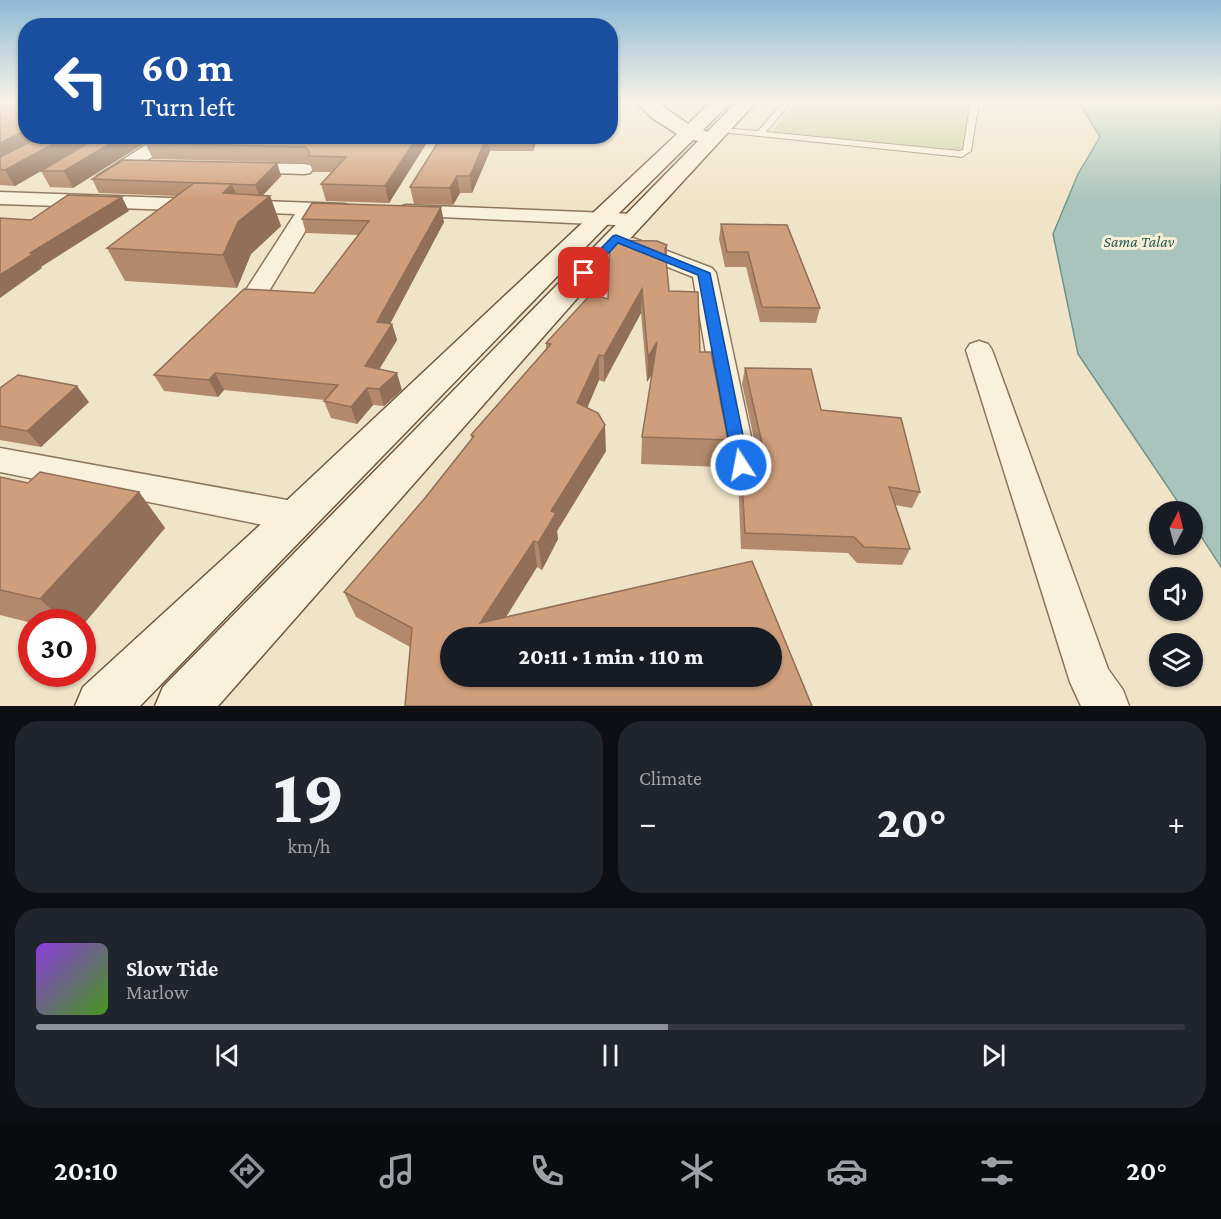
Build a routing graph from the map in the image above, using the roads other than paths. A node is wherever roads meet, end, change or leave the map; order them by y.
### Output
1 (691, 134) edge
2 (830, 134) edge
3 (970, 134) edge
4 (159, 144) edge
5 (318, 155) edge
6 (125, 166) junction
7 (161, 167) edge
8 (220, 168) edge
9 (304, 169) junction
10 (42, 182) edge
11 (408, 192) dead end
12 (4, 200) edge
13 (70, 201) junction
14 (265, 208) junction
15 (308, 210) junction
16 (364, 210) edge
17 (617, 225) junction
18 (254, 296) edge
19 (979, 350) dead end
20 (0, 460) edge
21 (741, 465) edge
22 (298, 517) junction
23 (102, 706) edge
24 (182, 706) edge
25 (1107, 706) edge

1 - 17 main road
2 - 3 lane
4 - 6 street
5 - 9 street
6 - 7 street
6 - 13 street
8 - 9 street
9 - 14 street
10 - 12 street
11 - 17 street
12 - 13 street
13 - 14 street
14 - 15 street
15 - 16 street
15 - 18 street
17 - 21 street
17 - 22 main road
17 - 24 main road
19 - 25 street
20 - 22 street
22 - 23 main road

